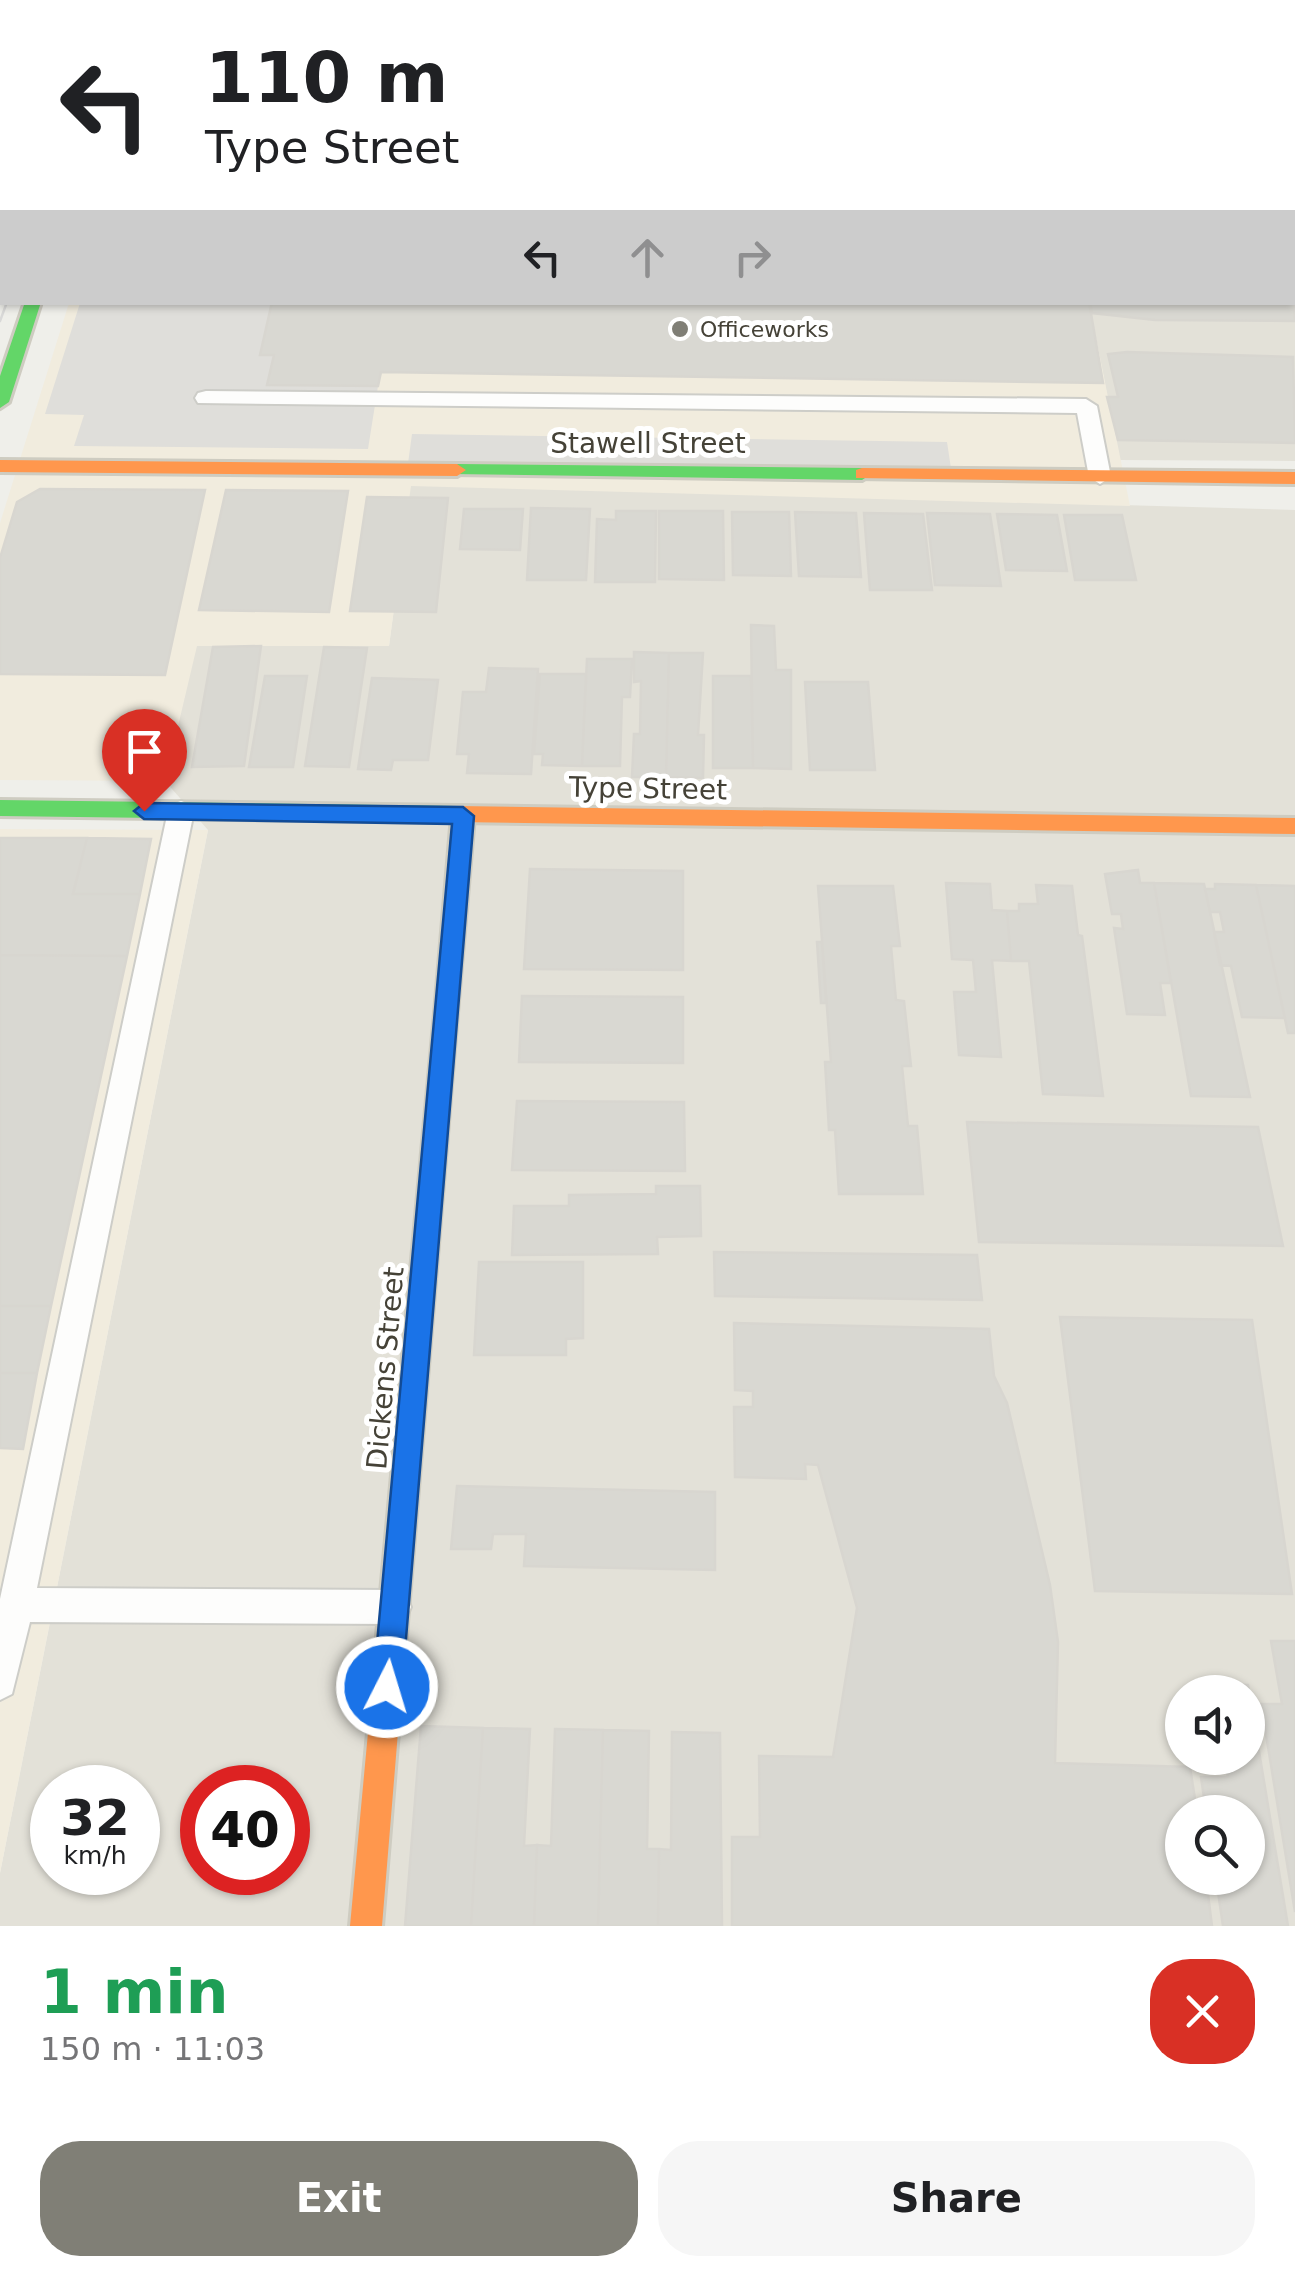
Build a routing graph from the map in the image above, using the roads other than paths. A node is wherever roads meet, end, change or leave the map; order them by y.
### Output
1 (31, 305) edge
2 (2, 394) edge
3 (206, 398) dead end
4 (0, 466) edge
5 (1100, 476) junction
6 (1295, 478) edge
7 (0, 808) edge
8 (181, 812) junction
9 (463, 816) junction
10 (1295, 826) edge
11 (16, 1605) junction
12 (394, 1608) junction
13 (0, 1682) edge
14 (366, 1926) edge

1 - 2 street
3 - 5 lane
4 - 5 street, Stawell Street
5 - 6 street, Stawell Street
7 - 8 street, Type Street
8 - 9 street, Type Street
8 - 11 lane
9 - 10 street, Type Street
9 - 12 street, Dickens Street
11 - 12 lane
11 - 13 lane
12 - 14 street, Dickens Street

